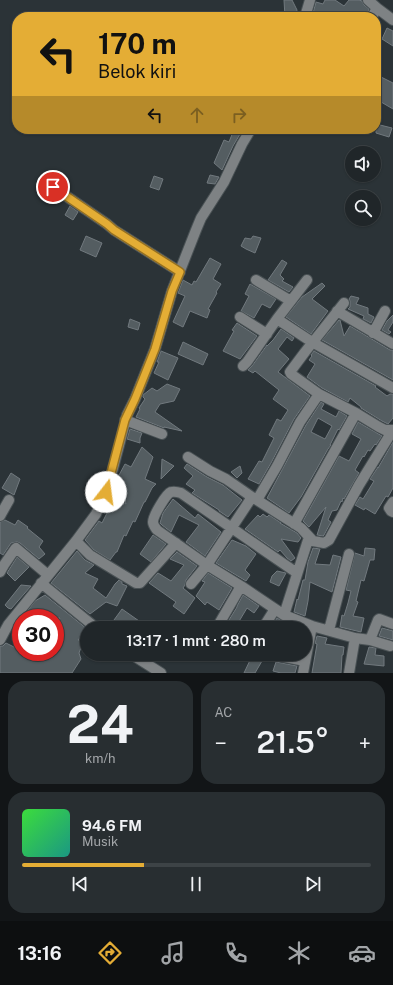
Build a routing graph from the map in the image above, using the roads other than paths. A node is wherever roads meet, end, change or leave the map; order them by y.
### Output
1 (310, 0) edge
2 (368, 0) edge
3 (306, 12) edge
4 (374, 12) edge
5 (381, 16) edge
6 (393, 20) edge
7 (248, 134) edge
8 (53, 187) dead end
9 (180, 272) junction
10 (256, 280) dead end
11 (307, 280) dead end
12 (291, 301) junction
13 (344, 303) dead end
14 (337, 311) junction
15 (386, 311) dead end
16 (240, 316) dead end
17 (277, 319) junction
18 (373, 332) junction
19 (267, 334) junction
20 (312, 342) junction
21 (393, 344) edge
22 (243, 366) dead end
23 (393, 388) edge
24 (319, 394) junction
25 (356, 413) junction
26 (125, 420) junction
27 (393, 430) edge
28 (162, 434) dead end
29 (188, 457) dead end
30 (255, 499) junction
31 (9, 500) dead end
32 (393, 502) edge
33 (393, 512) edge
34 (0, 516) edge
35 (294, 524) junction
36 (232, 528) junction
37 (309, 537) junction
38 (76, 541) junction
39 (176, 543) junction
40 (349, 554) dead end
41 (207, 565) junction
42 (1, 568) edge
43 (298, 573) junction
44 (48, 575) junction
45 (41, 583) junction
46 (192, 584) dead end
47 (241, 586) junction
48 (275, 609) junction
49 (284, 615) junction
50 (87, 621) edge
51 (221, 621) edge
52 (267, 621) edge
53 (299, 621) edge
54 (4, 624) edge
55 (393, 624) edge
56 (312, 626) edge
57 (329, 630) junction
58 (355, 638) junction
59 (0, 640) edge
60 (370, 640) junction
61 (390, 646) dead end
62 (142, 661) edge
63 (306, 661) edge
64 (161, 673) edge
65 (303, 673) edge
66 (349, 673) edge

1 - 3 street
2 - 4 street
5 - 6 street
7 - 9 street
8 - 9 street
9 - 26 street
10 - 12 street
11 - 12 street
12 - 17 street
13 - 14 street
14 - 18 street
14 - 20 street
15 - 18 street
16 - 19 street
17 - 19 street
17 - 20 street
18 - 21 street
19 - 22 street
20 - 23 street
20 - 24 street
24 - 25 street
24 - 30 street
25 - 27 street
25 - 35 street
26 - 28 street
26 - 38 street
27 - 37 street
29 - 30 street
30 - 35 street
30 - 36 street
31 - 34 street
32 - 33 street
35 - 37 street
36 - 39 street
36 - 41 street
36 - 43 street
37 - 43 street
38 - 39 street
38 - 44 street
39 - 41 street
40 - 57 street
41 - 46 street
41 - 47 street
42 - 44 street
43 - 49 street
44 - 45 street
45 - 50 street
45 - 54 street
47 - 48 street
47 - 51 street
48 - 49 street
48 - 52 street
49 - 53 street
54 - 59 street
55 - 60 street
56 - 57 street
57 - 58 street
58 - 60 street
58 - 66 street
60 - 61 street
62 - 64 street
63 - 65 street

